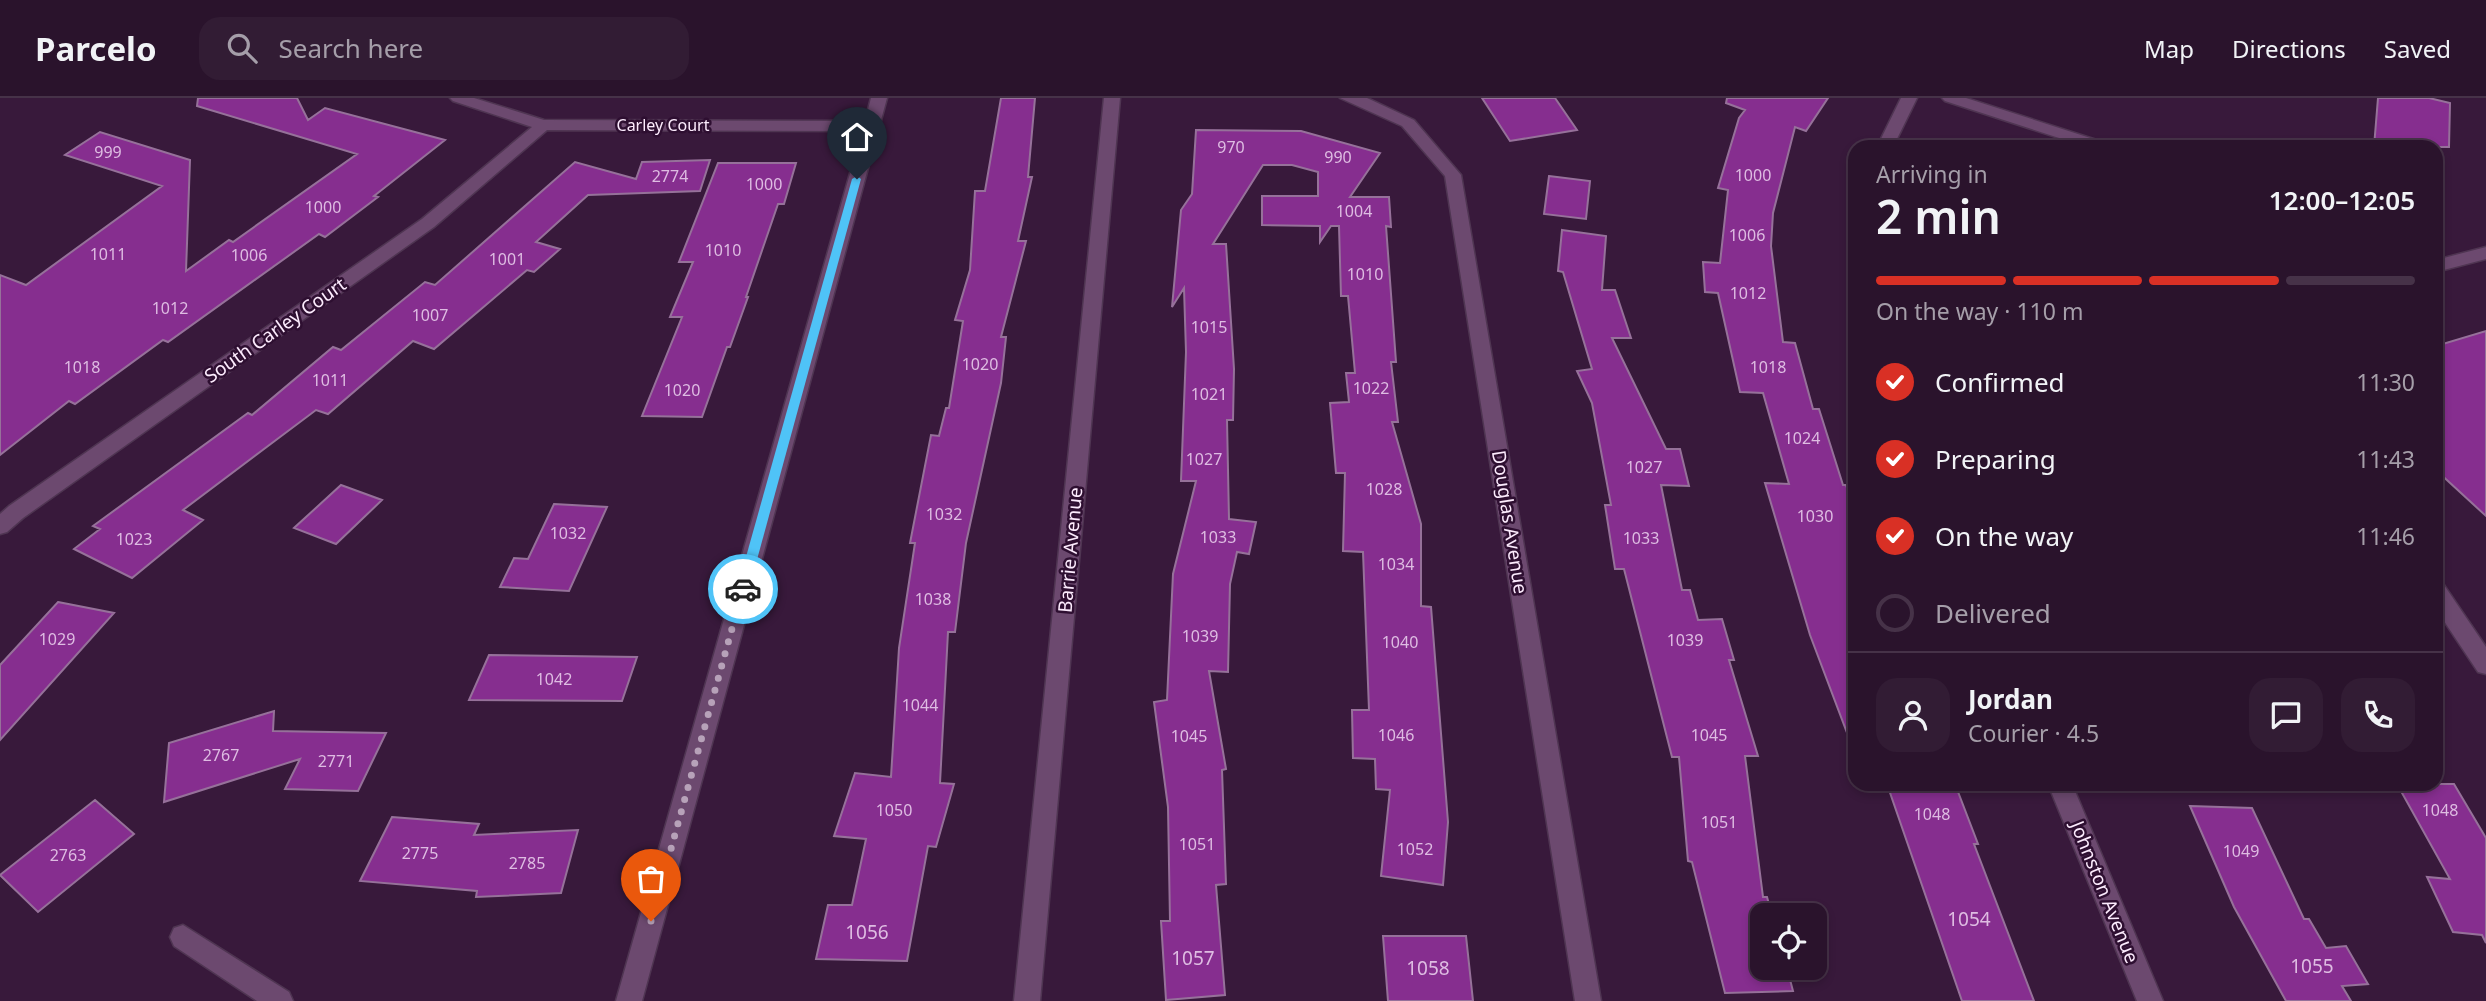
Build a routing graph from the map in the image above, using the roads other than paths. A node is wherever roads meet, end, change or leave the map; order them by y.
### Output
1 (458, 98) edge
2 (879, 98) edge
3 (1112, 98) edge
4 (1348, 98) edge
5 (1909, 98) edge
6 (1950, 98) edge
7 (543, 125) junction
8 (871, 125) junction
9 (1888, 140) edge
10 (2081, 140) edge
11 (2486, 253) edge
12 (2443, 264) edge
13 (0, 526) edge
14 (2443, 601) edge
15 (2486, 665) edge
16 (2063, 791) edge
17 (183, 937) dead end
18 (280, 1001) edge
19 (629, 1001) edge
20 (1027, 1001) edge
21 (1588, 1001) edge
22 (2150, 1001) edge

1 - 7 street, Carley Court
2 - 8 street
3 - 20 street, Barrie Avenue
4 - 21 street, Douglas Avenue
5 - 9 street
6 - 10 street
7 - 8 street, Carley Court
7 - 13 street, South Carley Court
8 - 19 street
11 - 12 street
14 - 15 street
16 - 22 street, Johnston Avenue
17 - 18 street

